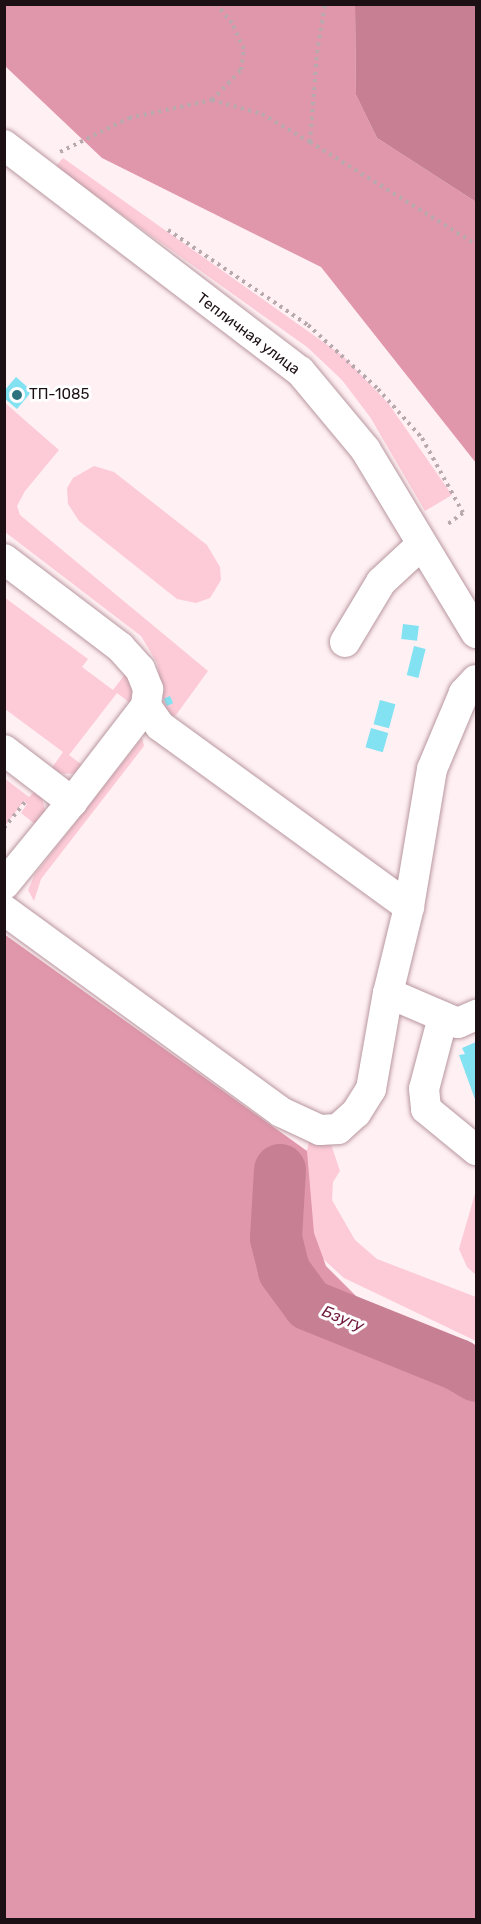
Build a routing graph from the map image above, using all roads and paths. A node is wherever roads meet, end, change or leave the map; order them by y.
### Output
1 (216, 4) edge
2 (325, 4) edge
3 (212, 100) junction
4 (310, 142) junction
5 (4, 145) edge
6 (41, 172) junction
7 (477, 244) edge
8 (421, 545) junction
9 (4, 559) edge
10 (477, 633) edge
11 (345, 642) dead end
12 (477, 680) edge
13 (146, 706) junction
14 (4, 750) edge
15 (25, 801) dead end
16 (72, 802) junction
17 (4, 828) edge
18 (4, 885) edge
19 (409, 907) junction
20 (4, 910) edge
21 (388, 993) junction
22 (477, 1015) edge
23 (443, 1017) junction
24 (477, 1150) edge

1 - 3 path
2 - 4 path
3 - 4 path
3 - 6 path
4 - 7 path
5 - 6 street, Тепличная улица
6 - 8 street, Тепличная улица
8 - 10 street, Тепличная улица
8 - 11 street
9 - 13 street
12 - 19 street
13 - 16 street
13 - 19 street
14 - 16 street
15 - 17 path
16 - 18 street
19 - 21 street
20 - 21 street
21 - 23 street
22 - 23 street
23 - 24 street

